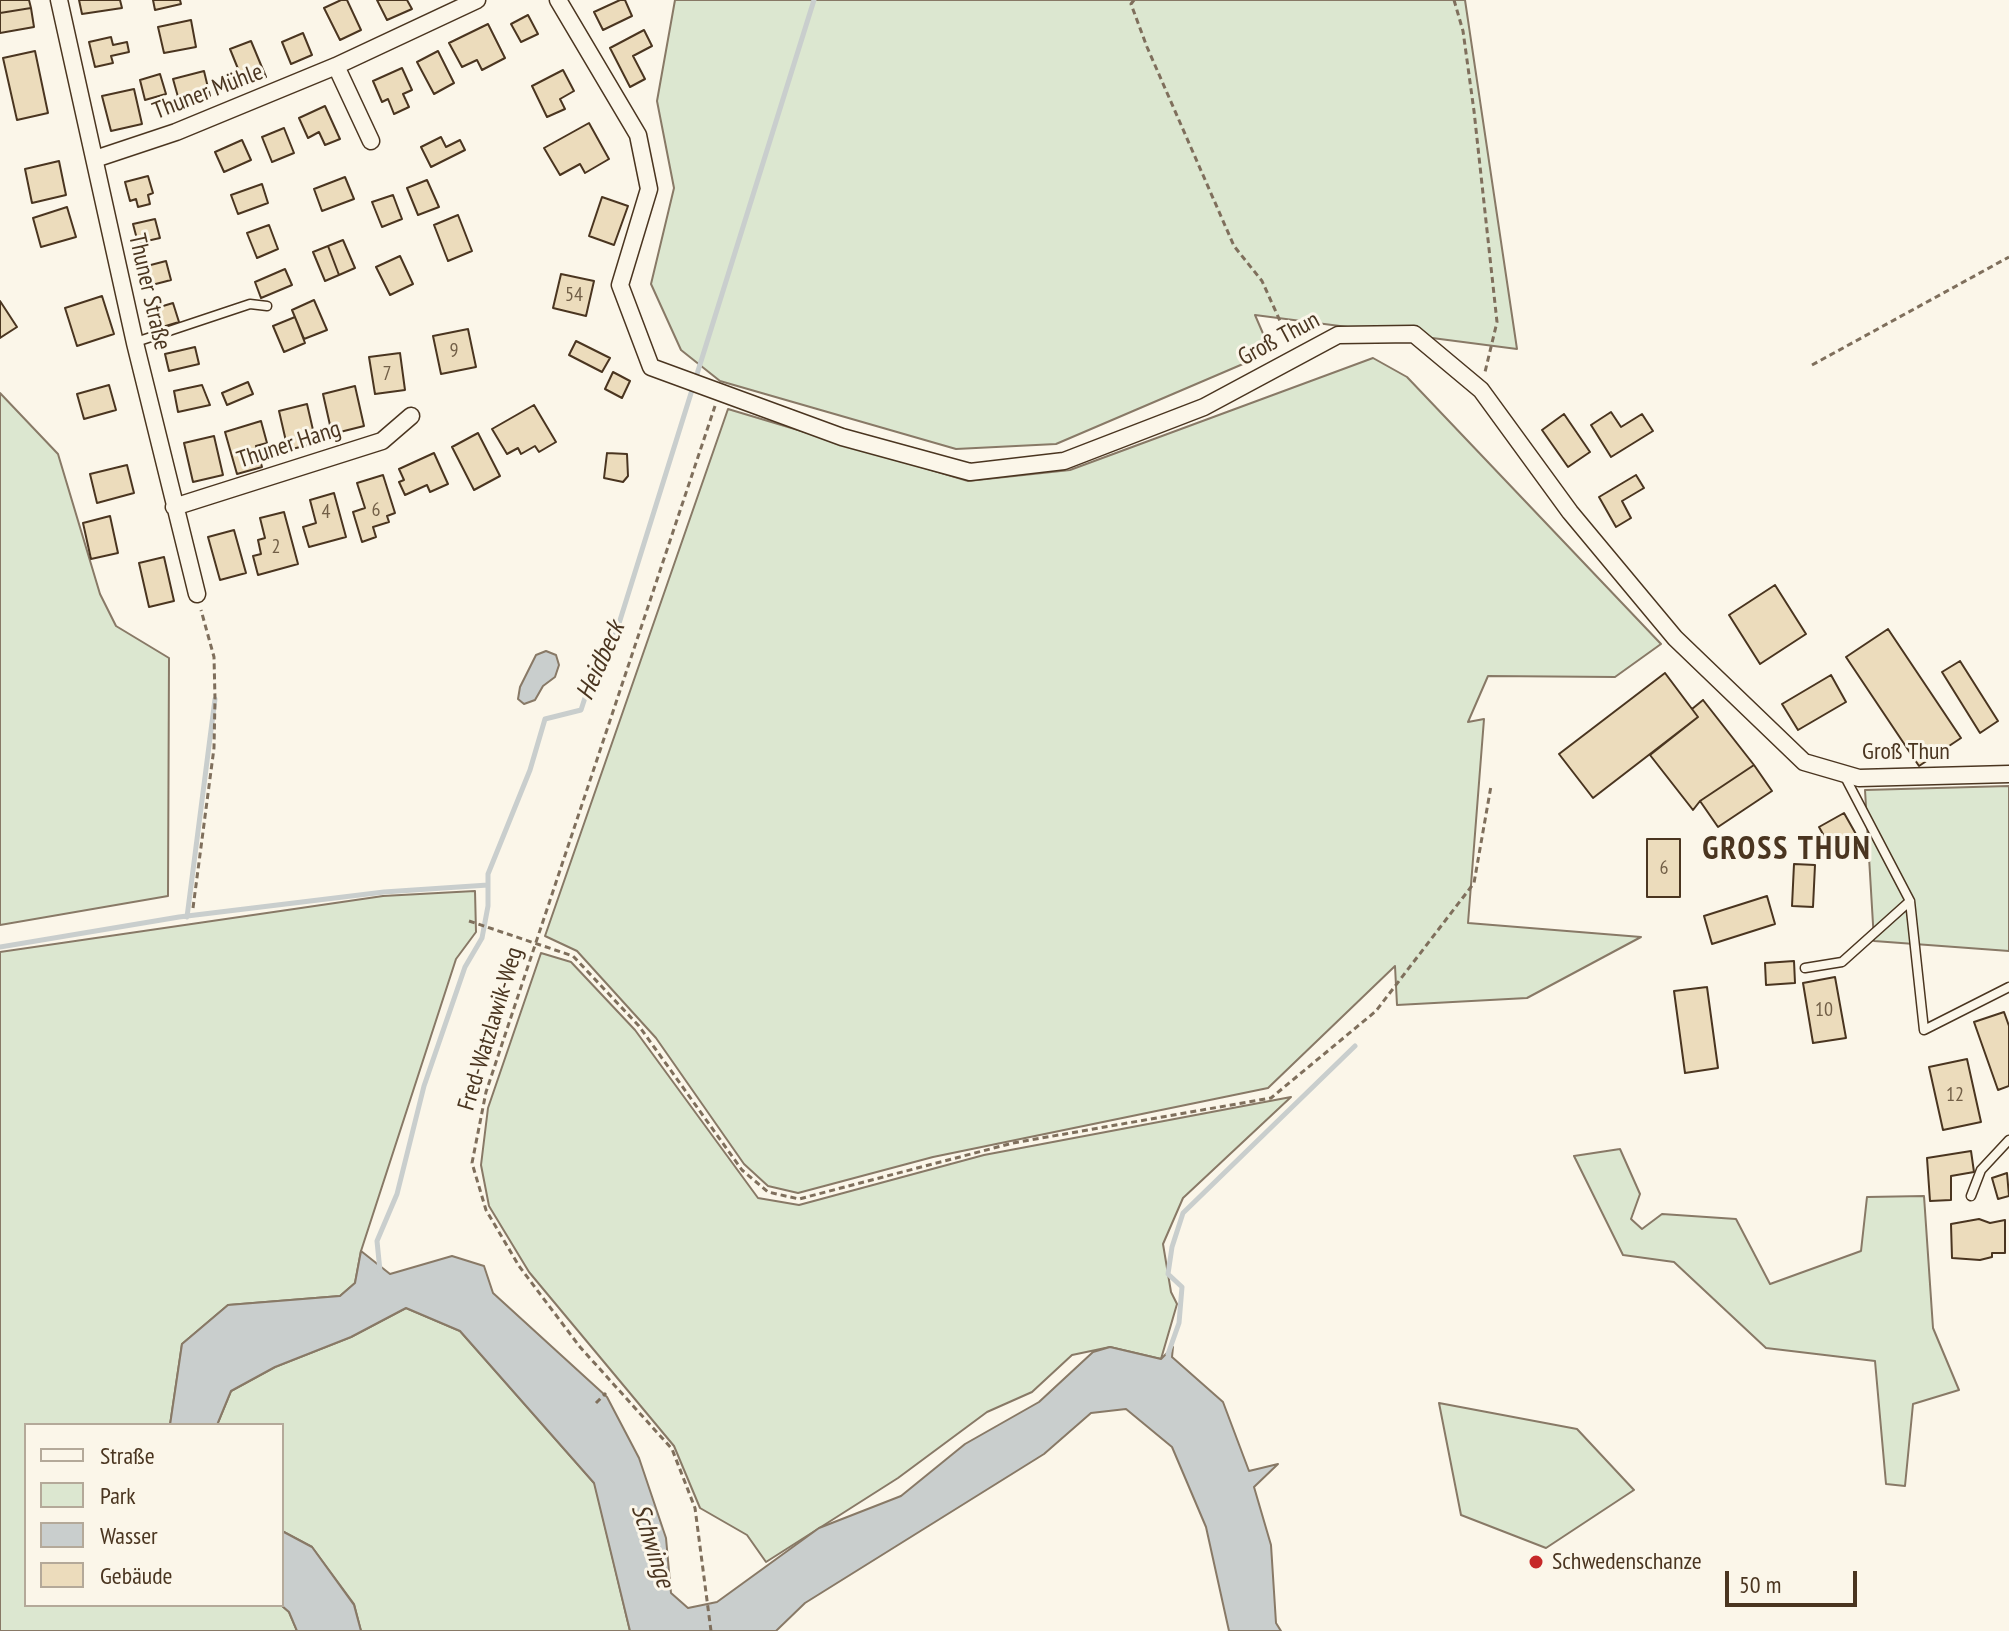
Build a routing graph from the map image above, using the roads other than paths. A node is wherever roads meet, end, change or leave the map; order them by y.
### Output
1 (59, 0) edge
2 (477, 0) edge
3 (558, 0) edge
4 (336, 66) junction
5 (371, 141) dead end
6 (95, 159) junction
7 (267, 306) dead end
8 (135, 343) junction
9 (411, 416) dead end
10 (174, 507) junction
11 (197, 594) road end
12 (1843, 774) junction
13 (2009, 774) edge
14 (1910, 901) junction
15 (1805, 968) dead end
16 (2009, 987) edge
17 (2009, 1140) edge
18 (1971, 1196) dead end

1 - 6 street, Thuner Straße
2 - 4 street, Thuner Mühle
3 - 12 street, Groß Thun
4 - 5 street
4 - 6 street, Thuner Mühle
6 - 8 street, Thuner Straße
7 - 8 lane
8 - 10 street, Thuner Straße
9 - 10 street, Thuner Hang
10 - 11 street, Thuner Straße
12 - 13 street, Groß Thun
12 - 14 lane
14 - 15 lane
14 - 16 lane
17 - 18 lane

